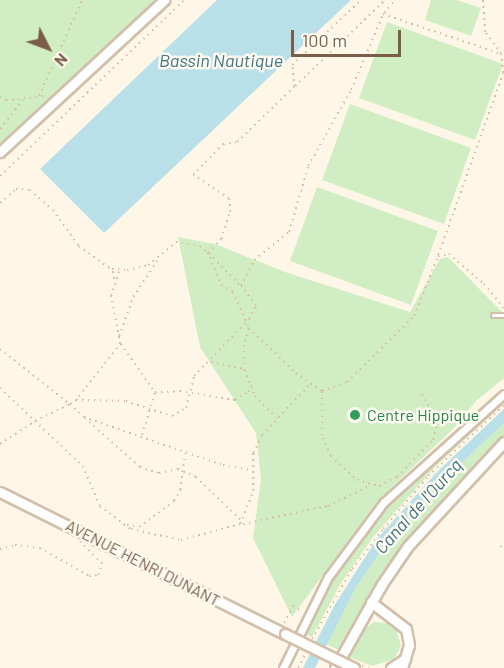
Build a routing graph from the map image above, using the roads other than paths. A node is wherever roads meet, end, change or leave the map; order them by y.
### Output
1 (164, 0) edge
2 (0, 152) edge
3 (493, 315) dead end
4 (504, 315) edge
5 (504, 394) edge
6 (504, 442) edge
7 (0, 492) edge
8 (371, 602) junction
9 (403, 663) edge
10 (283, 668) edge
11 (335, 668) edge
12 (354, 668) edge
13 (392, 668) edge

1 - 2 street
3 - 4 lane
5 - 10 street
6 - 8 street
7 - 12 street, AVENUE HENRI DUNANT, bridge
8 - 9 street
8 - 11 street
9 - 13 street

